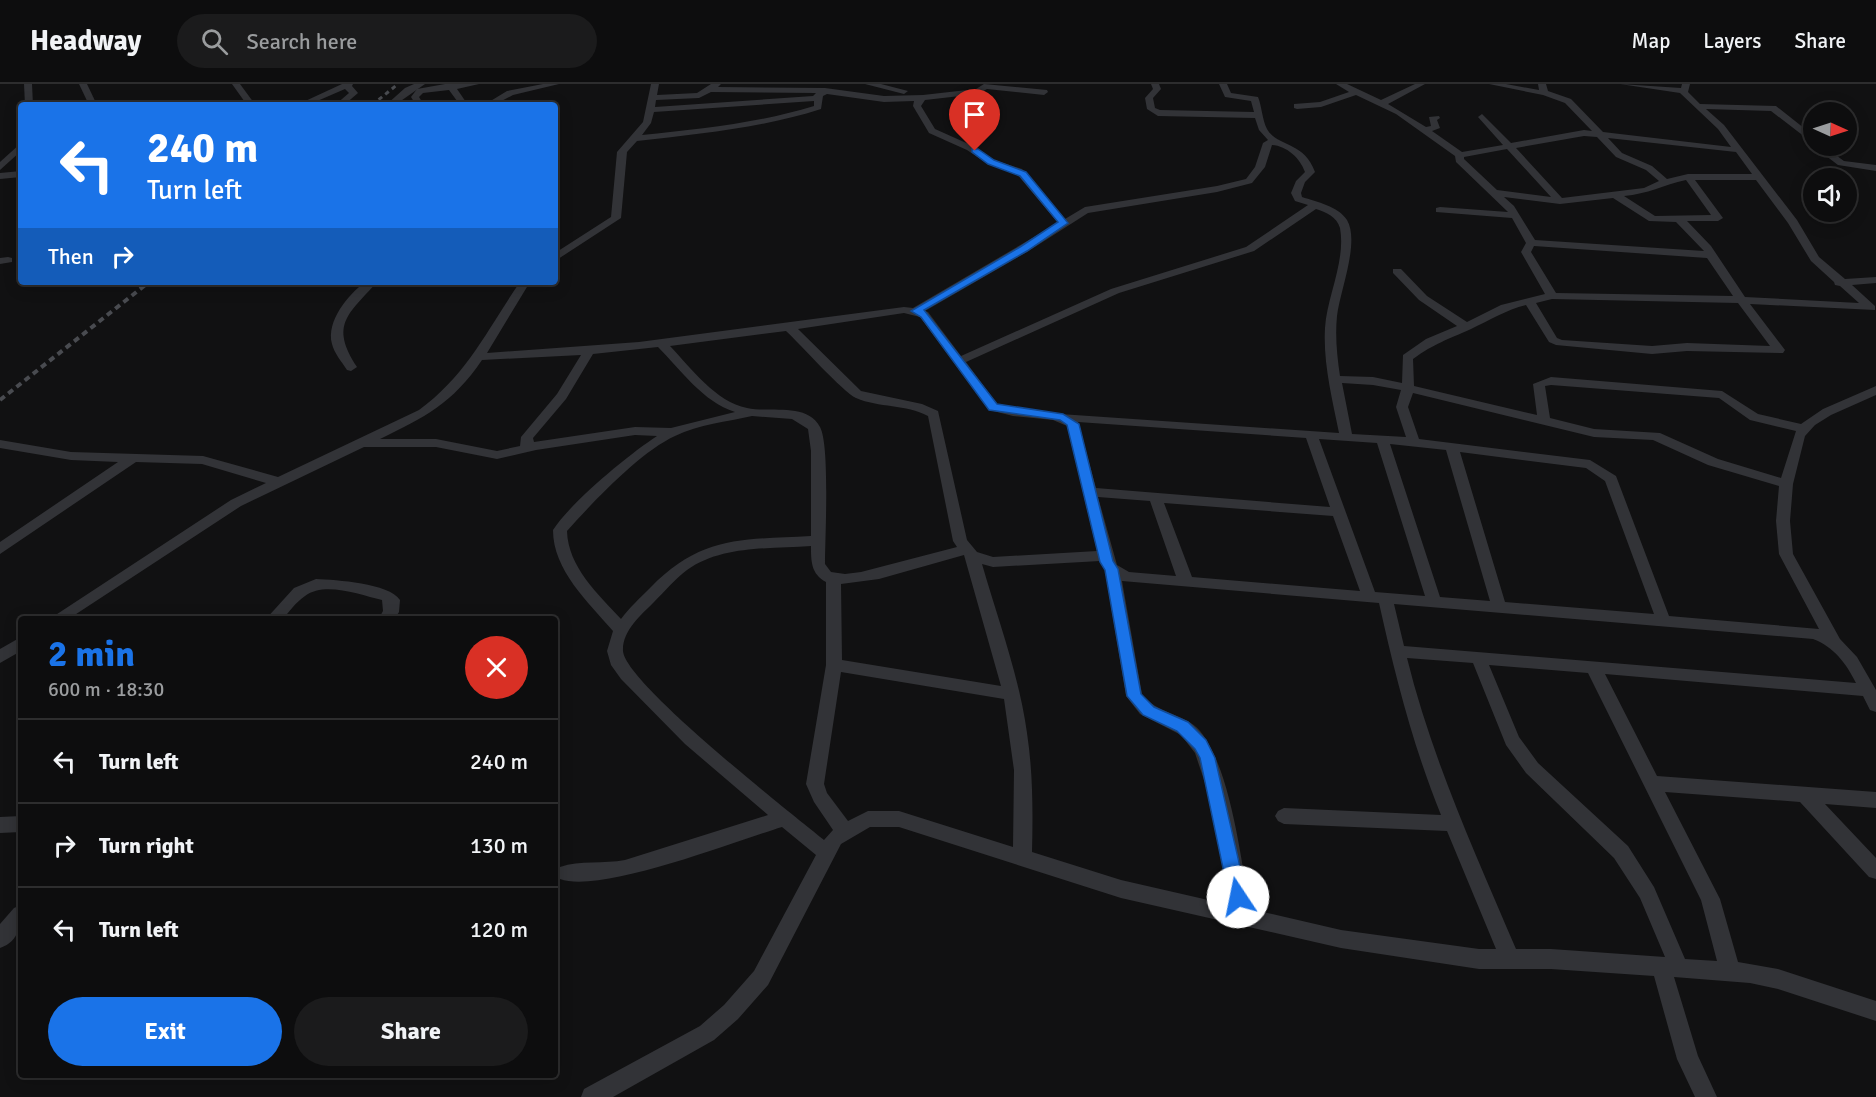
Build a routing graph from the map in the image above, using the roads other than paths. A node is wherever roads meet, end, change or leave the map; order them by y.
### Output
1 (28, 84) edge
2 (82, 84) edge
3 (236, 84) edge
4 (421, 84) edge
5 (475, 84) edge
6 (555, 84) edge
7 (655, 84) edge
8 (869, 84) edge
9 (1155, 84) edge
10 (1223, 84) edge
11 (1340, 84) edge
12 (1421, 84) edge
13 (1493, 84) edge
14 (1624, 84) edge
15 (347, 85) edge
16 (451, 86) edge
17 (713, 86) edge
18 (988, 86) edge
19 (1685, 87) edge
20 (1543, 88) edge
21 (1044, 92) dead end
22 (1356, 92) junction
23 (939, 96) junction
24 (652, 98) junction
25 (923, 98) junction
26 (903, 99) junction
27 (825, 100) junction
28 (29, 102) edge
29 (91, 102) edge
30 (249, 102) edge
31 (307, 102) edge
32 (343, 102) edge
33 (394, 102) edge
34 (418, 102) edge
35 (462, 102) edge
36 (494, 102) edge
37 (1381, 104) junction
38 (1297, 106) dead end
39 (1697, 106) junction
40 (650, 110) junction
41 (1260, 115) junction
42 (1482, 117) dead end
43 (1436, 118) dead end
44 (1426, 130) junction
45 (1600, 133) junction
46 (1803, 133) edge
47 (635, 138) junction
48 (1275, 141) junction
49 (1509, 145) junction
50 (18, 149) edge
51 (1738, 150) junction
52 (1460, 155) junction
53 (1832, 156) edge
54 (0, 167) edge
55 (1876, 168) edge
56 (18, 174) edge
57 (0, 176) edge
58 (1688, 177) junction
59 (1757, 177) junction
60 (1665, 182) junction
61 (1491, 192) junction
62 (1617, 196) junction
63 (1560, 201) junction
64 (1315, 205) junction
65 (1440, 210) dead end
66 (1515, 215) junction
67 (1678, 218) junction
68 (1063, 223) junction
69 (1531, 243) junction
70 (1710, 255) junction
71 (558, 256) edge
72 (1397, 271) dead end
73 (1876, 280) edge
74 (1839, 283) junction
75 (368, 285) edge
76 (523, 285) edge
77 (1552, 296) junction
78 (1742, 300) junction
79 (1530, 302) junction
80 (916, 311) junction
81 (1873, 311) edge
82 (789, 327) junction
83 (1466, 327) junction
84 (660, 343) junction
85 (590, 350) junction
86 (479, 357) junction
87 (959, 361) junction
88 (351, 367) dead end
89 (1336, 379) junction
90 (1408, 388) junction
91 (1876, 390) edge
92 (753, 412) junction
93 (1063, 417) junction
94 (1544, 421) junction
95 (1804, 429) junction
96 (672, 432) junction
97 (1311, 435) junction
98 (1346, 437) junction
99 (1382, 440) junction
100 (1414, 442) junction
101 (360, 443) junction
102 (0, 444) edge
103 (532, 447) junction
104 (1452, 447) junction
105 (133, 458) junction
106 (278, 482) junction
107 (1786, 484) junction
108 (1090, 492) junction
109 (1155, 497) junction
110 (1338, 512) junction
111 (818, 541) junction
112 (0, 549) edge
113 (969, 553) junction
114 (1109, 563) junction
115 (833, 578) junction
116 (1186, 582) junction
117 (1377, 596) junction
118 (1434, 601) junction
119 (1499, 606) junction
120 (61, 616) edge
121 (276, 616) edge
122 (387, 616) edge
123 (1663, 619) junction
124 (622, 630) junction
125 (1833, 640) junction
126 (18, 645) edge
127 (1397, 651) junction
128 (0, 657) edge
129 (1479, 659) junction
130 (834, 665) junction
131 (1594, 669) junction
132 (1868, 690) junction
133 (1011, 694) junction
134 (1876, 705) edge
135 (1650, 783) junction
136 (1806, 796) junction
137 (1876, 800) edge
138 (1284, 816) dead end
139 (784, 818) junction
140 (1452, 823) junction
141 (18, 824) edge
142 (0, 825) edge
143 (845, 831) junction
144 (827, 853) junction
145 (1022, 858) junction
146 (1876, 871) edge
147 (567, 873) dead end
148 (18, 918) edge
149 (1242, 918) junction
150 (0, 939) edge
151 (1510, 960) junction
152 (1670, 966) junction
153 (1730, 971) junction
154 (1876, 1011) edge
155 (592, 1097) edge
156 (1706, 1097) edge

1 - 28 street
2 - 29 street
3 - 30 street
4 - 33 street
5 - 16 street
6 - 36 street
7 - 24 street
8 - 23 street
9 - 41 street
10 - 41 street
11 - 22 street
12 - 37 street
13 - 20 street
14 - 19 street
15 - 31 street
15 - 32 street
16 - 34 street
16 - 35 street
17 - 24 street
17 - 27 street
18 - 21 street
18 - 23 street
19 - 39 street
20 - 45 street
22 - 37 street
22 - 38 street
23 - 25 street
24 - 40 street
25 - 26 street
25 - 68 street
26 - 27 street
26 - 27 street
27 - 40 street
27 - 47 street
37 - 44 street
39 - 46 street
39 - 51 street
40 - 47 street
41 - 48 street
42 - 49 street
43 - 44 street
44 - 52 street
45 - 49 street
45 - 51 street
45 - 60 street
47 - 71 street
48 - 64 street
48 - 68 street
49 - 52 street
49 - 63 street
50 - 54 street
51 - 59 street
52 - 61 street
53 - 55 street
56 - 57 street
58 - 59 street
58 - 60 street
58 - 67 street
59 - 74 street
60 - 62 street
61 - 63 street
61 - 66 street
62 - 63 street
62 - 67 street
64 - 87 street
64 - 89 street
65 - 66 street
66 - 69 street
67 - 70 street
68 - 80 street
69 - 70 street
69 - 77 street
70 - 78 street
72 - 83 street
73 - 74 street
74 - 81 street
75 - 88 street
76 - 86 street
77 - 78 street
77 - 79 street
78 - 79 street
78 - 81 street
79 - 83 street
80 - 82 street
80 - 87 street
82 - 84 street
82 - 113 street
83 - 90 street
84 - 85 street
84 - 92 street
85 - 86 street
85 - 103 street
86 - 101 street
87 - 93 street
89 - 90 street
89 - 98 street
90 - 94 street
90 - 100 street
91 - 95 street
92 - 96 street
92 - 111 street
93 - 97 street
93 - 108 street
94 - 95 street
94 - 107 street
95 - 107 street
96 - 103 street
96 - 124 street
97 - 98 street
97 - 110 street
98 - 99 street
99 - 100 street
99 - 118 street
100 - 104 street
101 - 103 street
101 - 106 street
102 - 105 street
104 - 119 street
104 - 123 street
105 - 106 street
105 - 112 street
106 - 120 street
107 - 125 street
108 - 109 street
108 - 114 street
109 - 110 street
109 - 116 street
110 - 117 street
111 - 115 street
111 - 124 street
113 - 114 street
113 - 115 street
113 - 133 street
114 - 116 street
114 - 149 street
115 - 130 street
116 - 117 street
117 - 118 street
117 - 127 street
118 - 119 street
119 - 123 street
121 - 122 street
123 - 125 street
124 - 139 street
125 - 132 street
126 - 128 street
127 - 129 street
127 - 140 street
129 - 131 street
129 - 152 street
130 - 133 street
130 - 143 street
131 - 132 street
131 - 135 street
132 - 134 street
133 - 145 street
135 - 136 street
135 - 153 street
136 - 137 street
136 - 146 street
138 - 140 street
139 - 144 street
139 - 147 street
140 - 151 street
141 - 142 street
143 - 144 street
143 - 145 street
144 - 155 street
145 - 149 street
148 - 150 street
149 - 151 street
151 - 152 street
152 - 153 street
152 - 156 street
153 - 154 street

